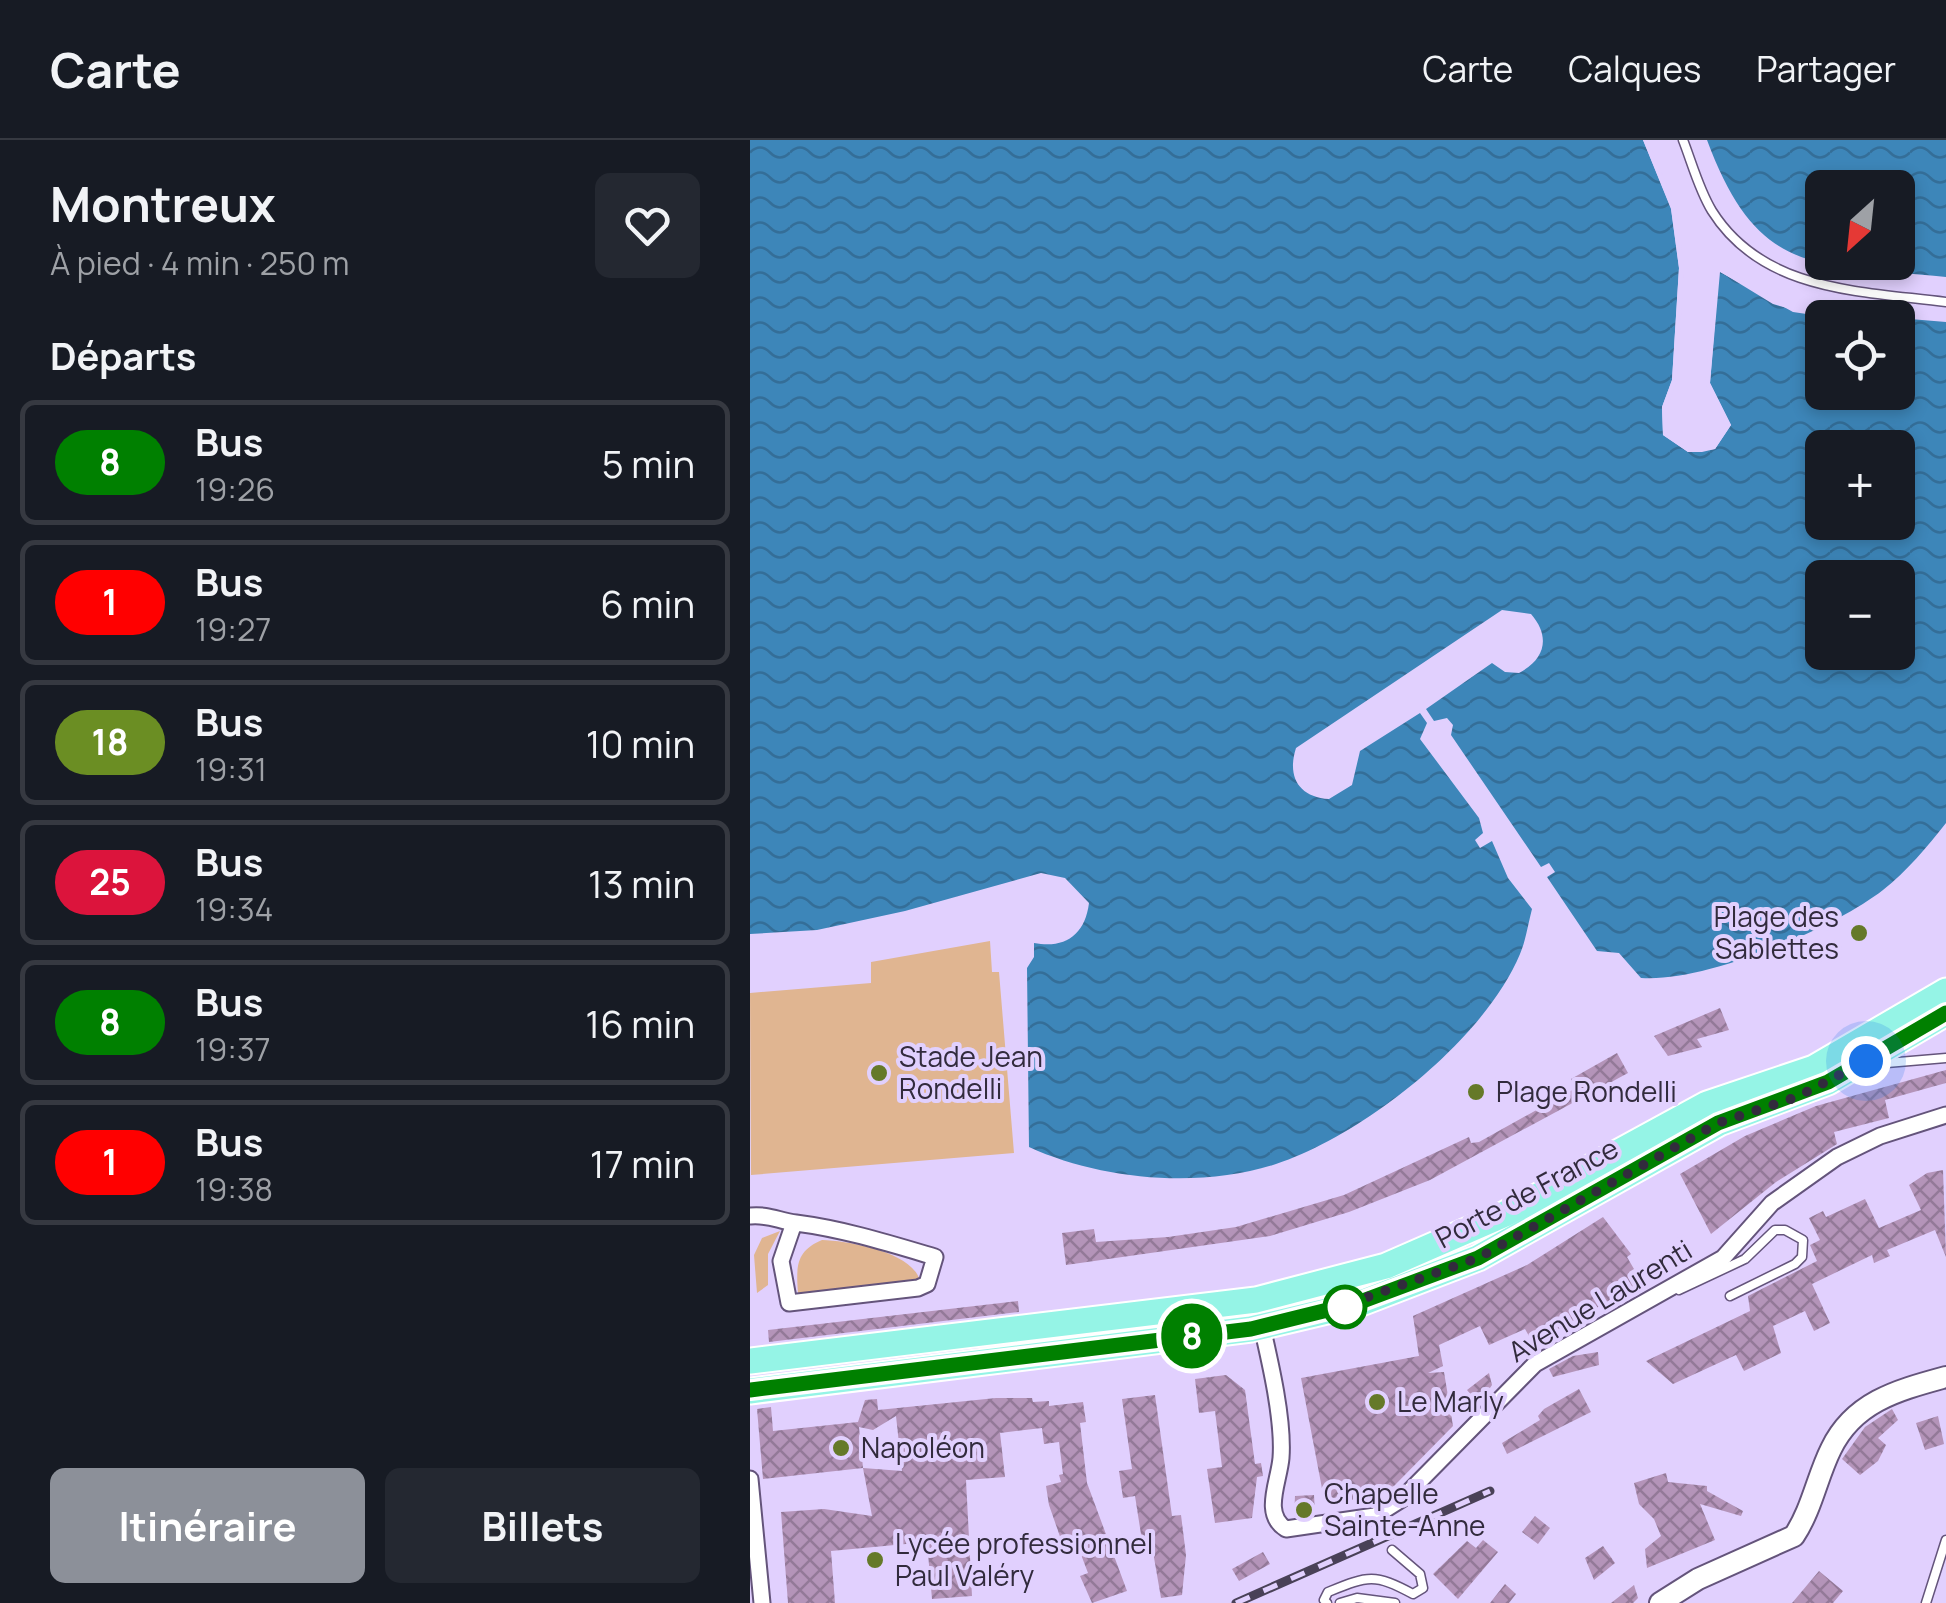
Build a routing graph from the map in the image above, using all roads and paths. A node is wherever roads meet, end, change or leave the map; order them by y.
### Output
1 (1683, 140) edge
2 (1946, 302) edge
3 (1946, 991) edge
4 (1946, 1013) edge
5 (1902, 1039) junction
6 (1946, 1058) edge
7 (1866, 1061) junction
8 (1915, 1062) junction
9 (1946, 1115) edge
10 (750, 1216) edge
11 (794, 1223) junction
12 (1662, 1292) junction
13 (1730, 1296) dead end
14 (1256, 1300) junction
15 (1262, 1326) junction
16 (750, 1361) edge
17 (1946, 1377) edge
18 (750, 1390) edge
19 (750, 1479) edge
20 (1946, 1540) edge
21 (1392, 1550) dead end
22 (762, 1603) edge
23 (1327, 1603) edge
24 (1340, 1603) edge
25 (1395, 1603) edge
26 (1660, 1603) edge
27 (1926, 1603) edge

1 - 2 lane
3 - 14 main road, Porte de France
4 - 5 main road, Porte de France
5 - 7 main road, Porte de France
5 - 8 lane
6 - 8 lane
7 - 8 lane
7 - 15 main road, Porte de France
9 - 12 street, Avenue Laurenti
10 - 11 street
11 - 11 street
12 - 13 lane
12 - 15 street, Avenue Laurenti
14 - 15 street, Avenue Laurenti
14 - 16 main road, Porte de France
15 - 18 main road, Porte de France
17 - 26 street
19 - 22 street
20 - 27 lane
21 - 23 lane
24 - 25 lane

